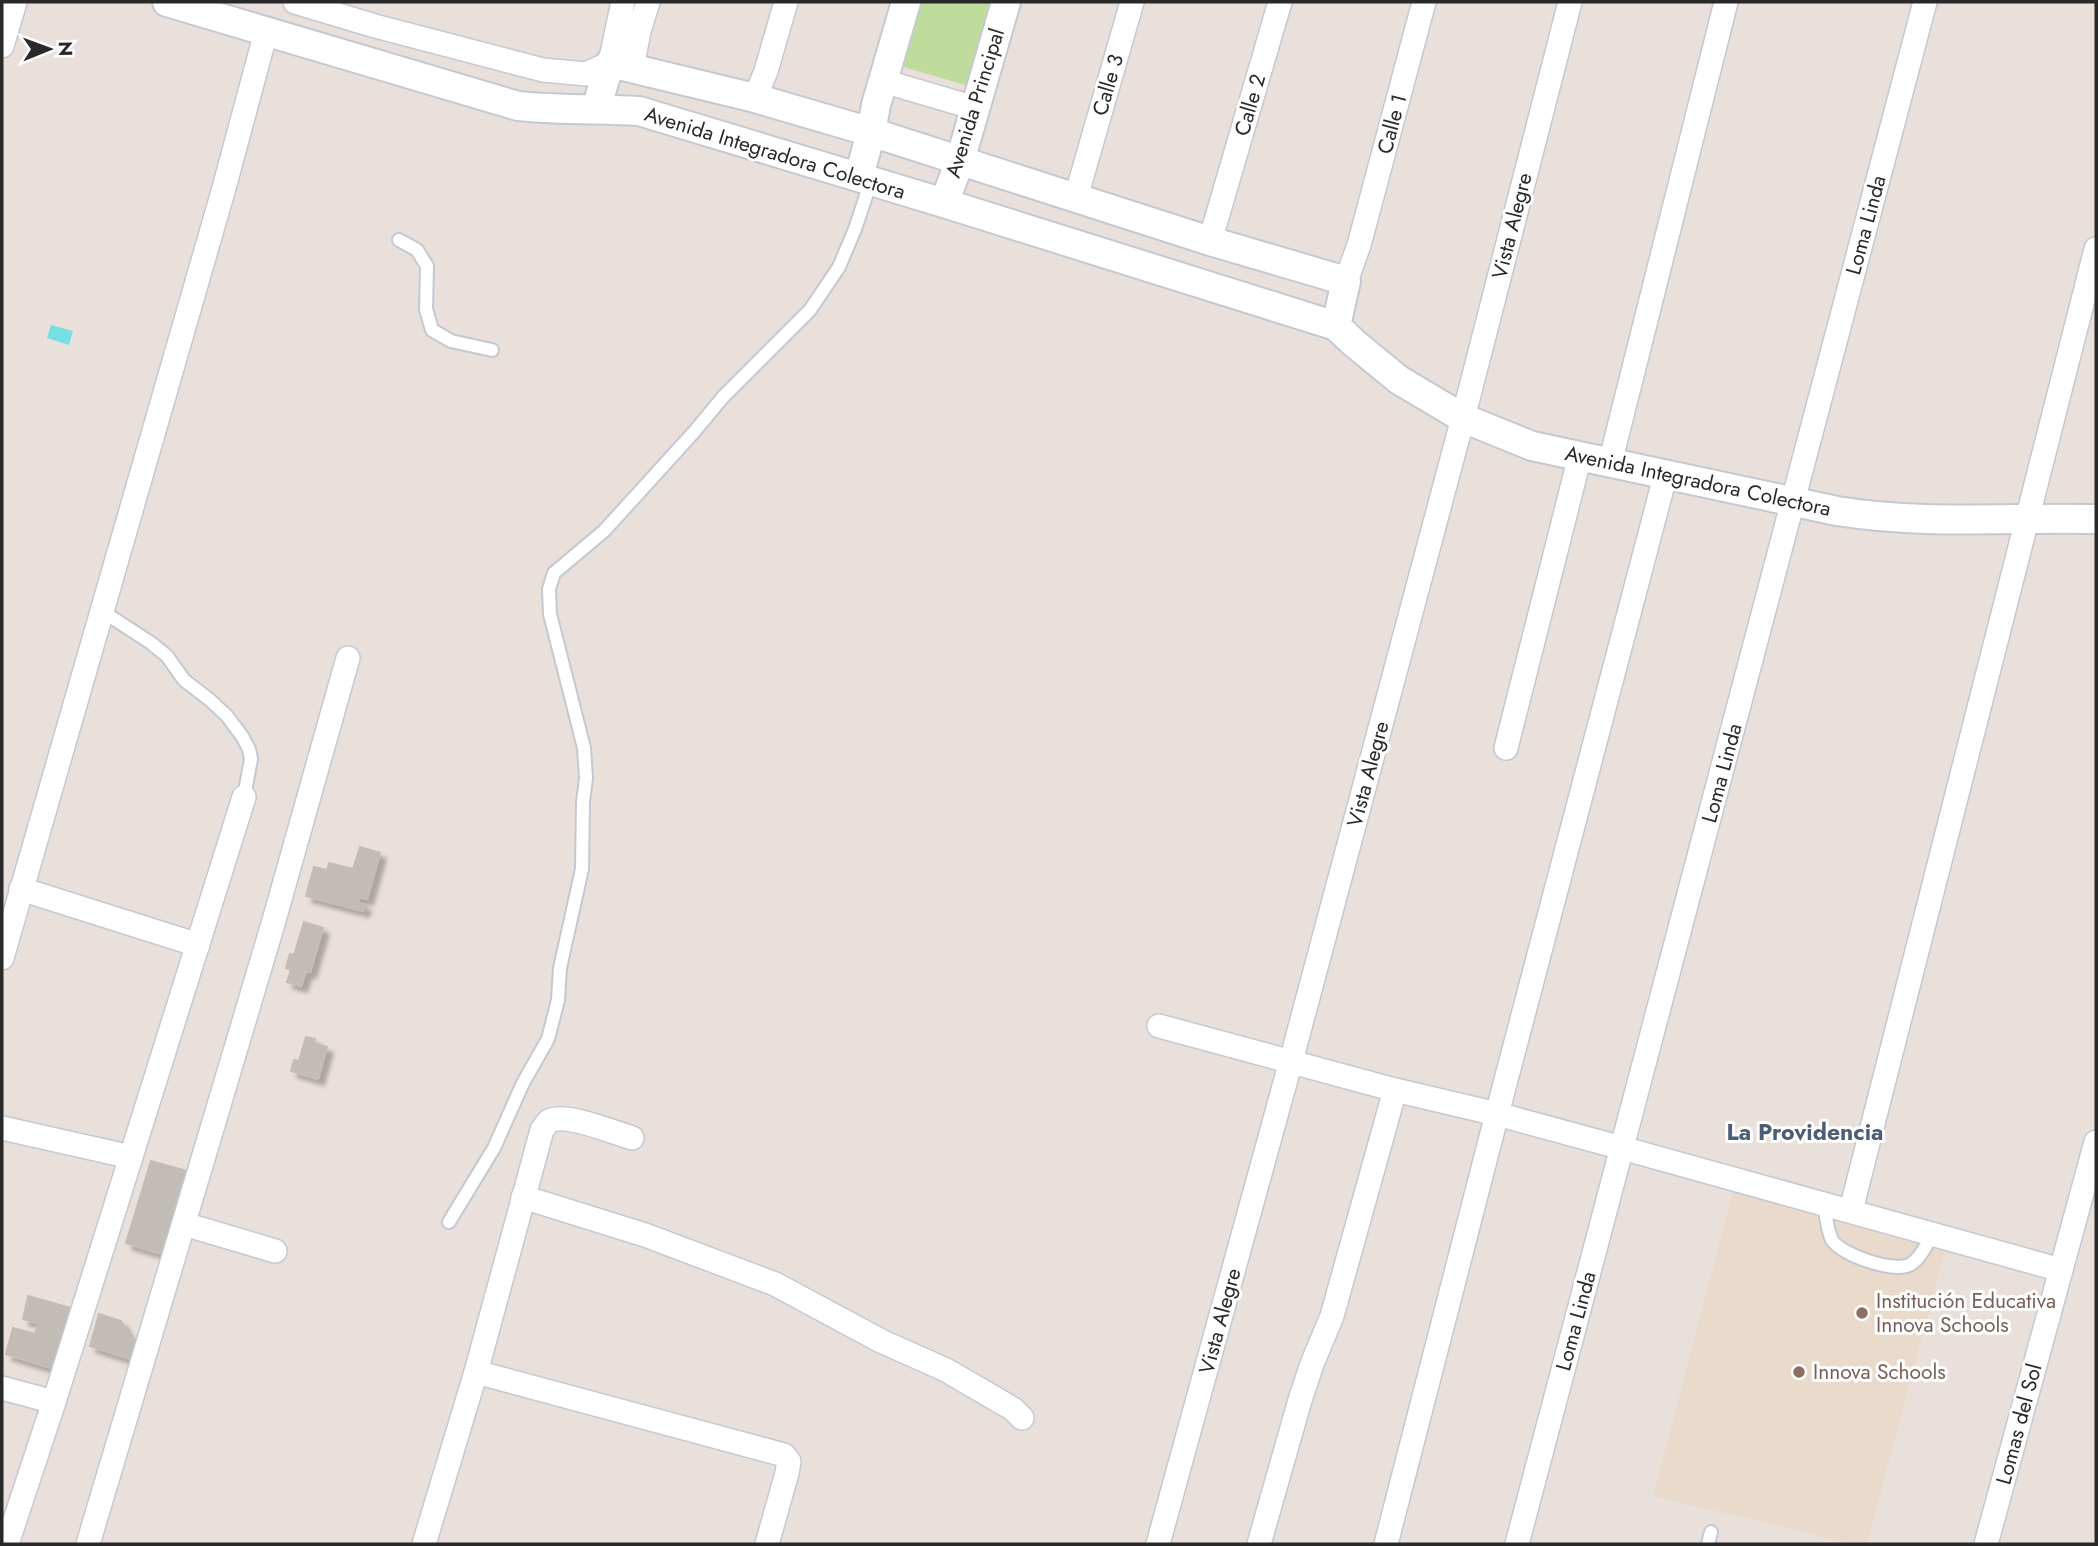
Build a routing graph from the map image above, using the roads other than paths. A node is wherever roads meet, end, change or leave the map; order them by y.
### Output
1 (15, 2) edge
2 (168, 2) edge
3 (295, 2) edge
4 (623, 2) edge
5 (648, 2) edge
6 (786, 2) edge
7 (906, 2) edge
8 (1006, 2) edge
9 (1132, 2) edge
10 (1280, 2) edge
11 (1424, 2) edge
12 (1570, 2) edge
13 (1726, 2) edge
14 (1925, 2) edge
15 (266, 32) junction
16 (2, 46) edge
17 (621, 66) junction
18 (883, 81) junction
19 (755, 98) junction
20 (975, 108) junction
21 (596, 109) junction
22 (871, 132) junction
23 (960, 161) junction
24 (865, 179) junction
25 (1076, 197) junction
26 (944, 203) junction
27 (399, 240) dead end
28 (1210, 241) junction
29 (2096, 250) edge
30 (1346, 281) junction
31 (1336, 326) junction
32 (492, 350) dead end
33 (1464, 418) junction
34 (1580, 456) junction
35 (1610, 463) junction
36 (1667, 473) junction
37 (1793, 501) junction
38 (2029, 518) junction
39 (2096, 519) edge
40 (102, 611) junction
41 (348, 658) dead end
42 (1506, 748) dead end
43 (244, 797) joint
44 (21, 889) junction
45 (198, 945) junction
46 (2, 958) edge
47 (1159, 1026) dead end
48 (1291, 1061) junction
49 (1395, 1090) junction
50 (1497, 1114) junction
51 (2, 1128) edge
52 (632, 1138) dead end
53 (2096, 1142) edge
54 (1622, 1148) junction
55 (131, 1157) junction
56 (523, 1197) junction
57 (1824, 1203) junction
58 (1851, 1210) junction
59 (449, 1222) dead end
60 (184, 1224) junction
61 (1933, 1234) junction
62 (275, 1251) dead end
63 (2060, 1270) junction
64 (476, 1372) junction
65 (2, 1388) edge
66 (54, 1402) junction
67 (1022, 1418) dead end
68 (7, 1544) edge
69 (88, 1544) edge
70 (424, 1544) edge
71 (767, 1544) edge
72 (1158, 1544) edge
73 (1259, 1544) edge
74 (1386, 1544) edge
75 (1517, 1544) edge
76 (1986, 1544) edge

1 - 16 street
2 - 15 street, Avenida Integradora Colectora
3 - 17 street
4 - 17 street
5 - 17 street
6 - 19 street
7 - 18 street
8 - 20 street, Avenida Principal
9 - 25 street, Calle 3
10 - 28 street, Calle 2
11 - 30 street, Calle 1
12 - 33 street, Vista Alegre
13 - 35 street
14 - 37 street, Loma Linda
15 - 21 street, Avenida Integradora Colectora
15 - 40 street
17 - 19 street, Avenida Integradora Colectora
17 - 21 street
18 - 20 street
18 - 22 street
19 - 22 street, Avenida Integradora Colectora
20 - 23 street, Avenida Principal
21 - 24 street, Avenida Integradora Colectora
22 - 23 street, Avenida Integradora Colectora
22 - 24 street
23 - 25 street, Avenida Integradora Colectora
23 - 26 street, Avenida Principal
24 - 26 street, Avenida Integradora Colectora
24 - 59 lane
25 - 28 street, Avenida Integradora Colectora
26 - 31 street, Avenida Integradora Colectora
27 - 32 lane
28 - 30 street, Avenida Integradora Colectora
29 - 38 street
30 - 31 street
31 - 33 street, Avenida Integradora Colectora
33 - 34 street, Avenida Integradora Colectora
33 - 48 street, Vista Alegre
34 - 35 street, Avenida Integradora Colectora
34 - 42 street
35 - 36 street, Avenida Integradora Colectora
36 - 37 street, Avenida Integradora Colectora
36 - 50 street
37 - 38 street, Avenida Integradora Colectora
37 - 54 street, Loma Linda
38 - 39 street, Avenida Integradora Colectora
38 - 58 street
40 - 43 lane
40 - 44 street
41 - 60 street
43 - 45 street
44 - 45 street
44 - 46 street
45 - 55 street
47 - 48 street
48 - 49 street
48 - 72 street, Vista Alegre
49 - 50 street
49 - 73 street
50 - 54 street
50 - 74 street
51 - 55 street
52 - 56 street
53 - 63 street, Lomas del Sol
54 - 57 street
54 - 75 street, Loma Linda
55 - 66 street
56 - 64 street
56 - 67 street
57 - 58 street
57 - 61 lane
58 - 61 street
60 - 62 street
60 - 69 street
61 - 63 street
63 - 76 street, Lomas del Sol
64 - 70 street
64 - 71 street
65 - 66 street
66 - 68 street

